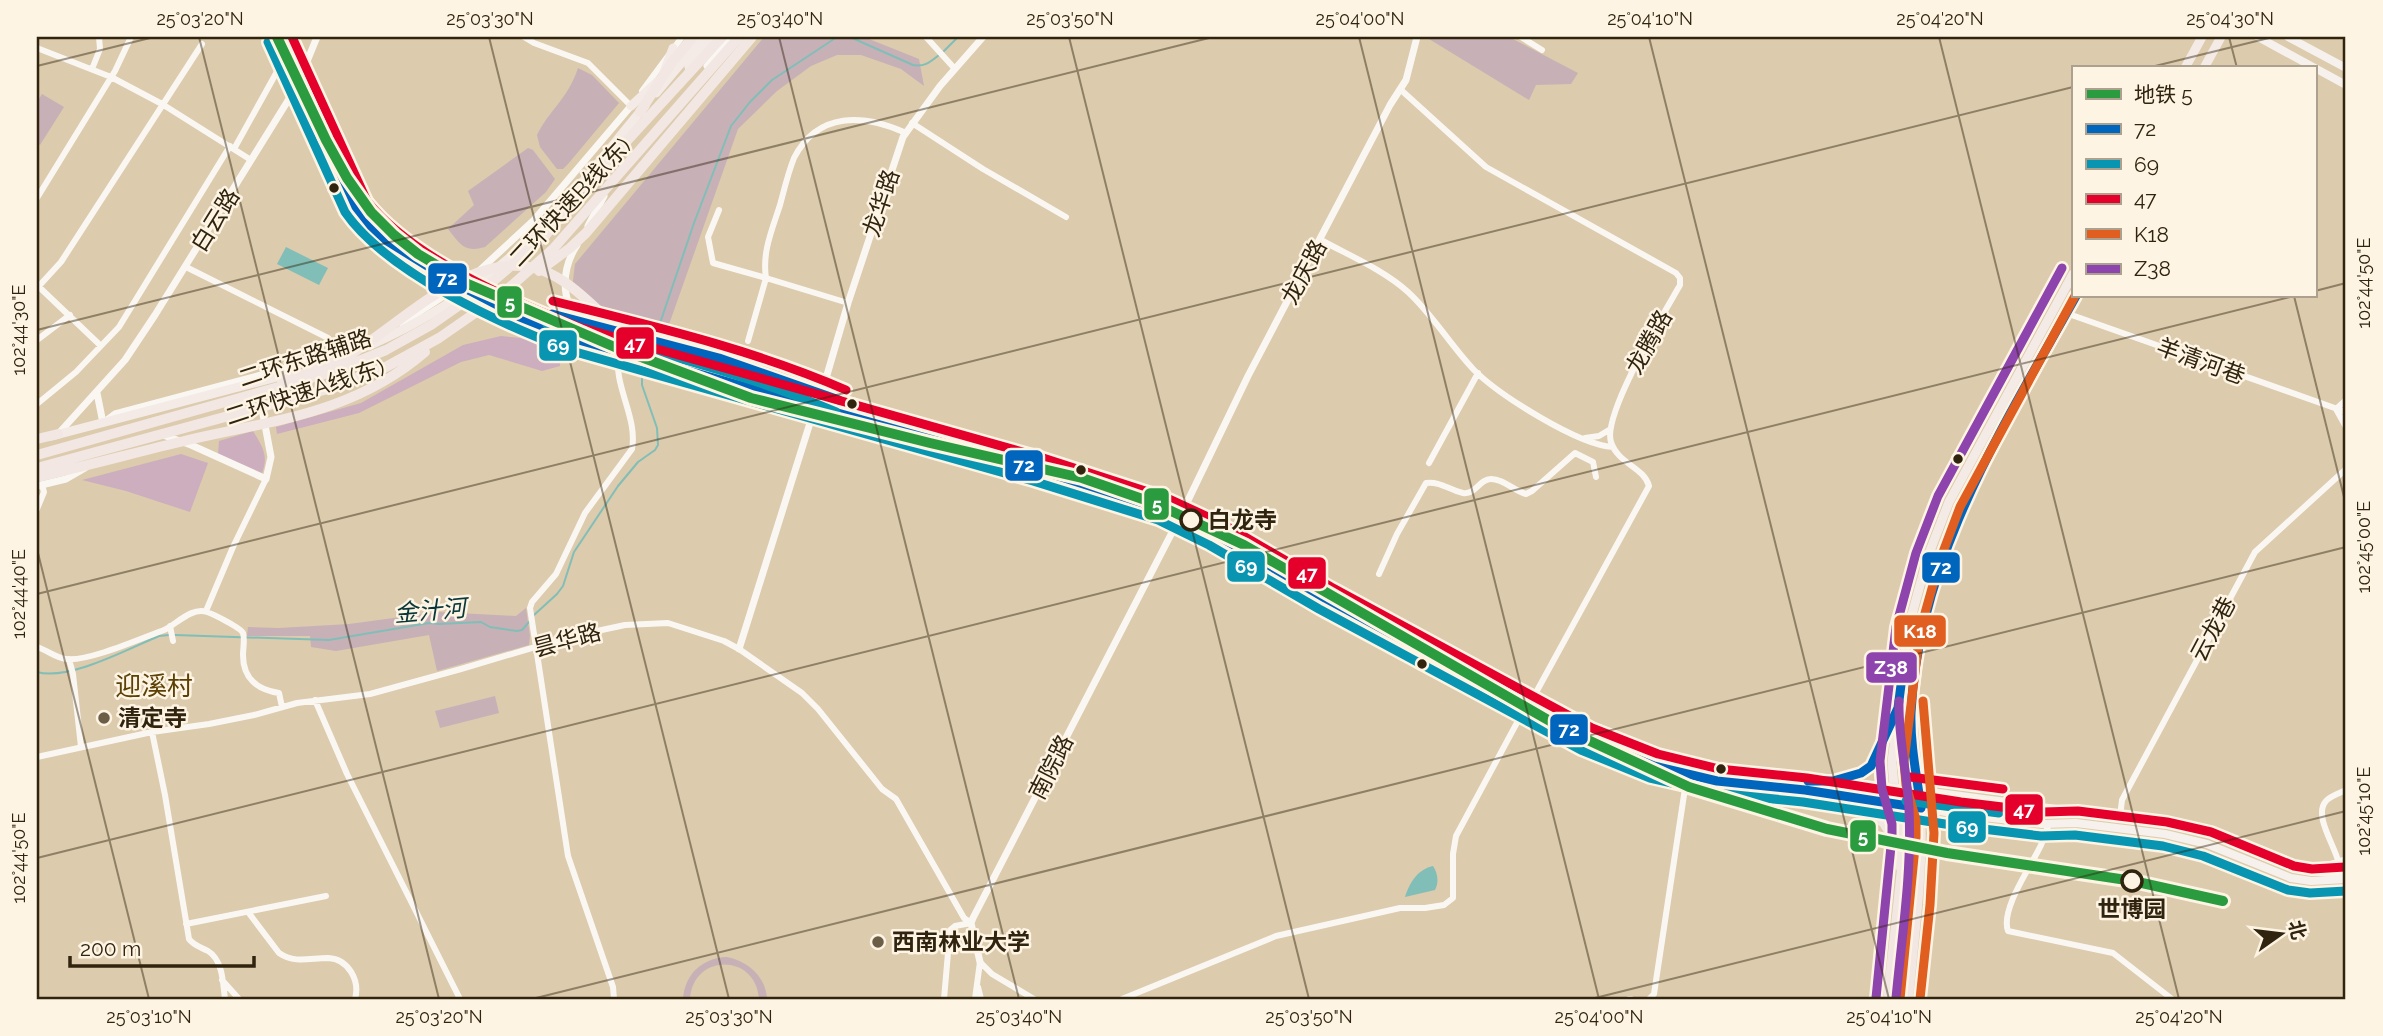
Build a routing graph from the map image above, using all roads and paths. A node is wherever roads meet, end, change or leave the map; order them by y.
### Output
1 (99, 37) edge
2 (131, 37) edge
3 (279, 37) edge
4 (286, 37) edge
5 (317, 37) edge
6 (524, 37) edge
7 (682, 37) edge
8 (693, 37) edge
9 (703, 37) edge
10 (714, 37) edge
11 (722, 37) edge
12 (732, 37) edge
13 (739, 37) edge
14 (752, 37) edge
15 (926, 37) edge
16 (983, 37) edge
17 (1417, 37) edge
18 (1521, 37) edge
19 (2202, 37) edge
20 (2221, 37) edge
21 (2258, 37) edge
22 (2288, 37) edge
23 (2300, 40) edge
24 (202, 44) dead end
25 (37, 48) edge
26 (673, 48) junction
27 (1542, 50) dead end
28 (684, 59) junction
29 (290, 62) junction
30 (2186, 66) edge
31 (2205, 66) edge
32 (2310, 66) edge
33 (2346, 68) edge
34 (92, 69) junction
35 (956, 69) junction
36 (2316, 69) edge
37 (111, 77) junction
38 (301, 77) junction
39 (662, 78) junction
40 (2346, 86) edge
41 (1400, 89) junction
42 (162, 104) junction
43 (639, 112) junction
44 (912, 123) junction
45 (906, 133) junction
46 (232, 148) junction
47 (251, 160) junction
48 (615, 176) junction
49 (37, 198) edge
50 (719, 210) dead end
51 (1066, 217) dead end
52 (580, 240) junction
53 (1321, 240) junction
54 (186, 267) junction
55 (2072, 276) edge
56 (766, 278) junction
57 (464, 282) junction
58 (38, 286) edge
59 (501, 295) junction
60 (2075, 298) edge
61 (491, 303) junction
62 (848, 303) junction
63 (2066, 313) junction
64 (70, 315) junction
65 (584, 323) junction
66 (603, 327) junction
67 (377, 335) junction
68 (445, 335) junction
69 (37, 340) edge
70 (748, 341) dead end
71 (102, 346) junction
72 (600, 346) junction
73 (619, 351) junction
74 (338, 352) junction
75 (1478, 373) junction
76 (822, 392) junction
77 (97, 393) junction
78 (2346, 400) edge
79 (37, 404) edge
80 (851, 404) junction
81 (815, 407) junction
82 (262, 409) junction
83 (2336, 409) junction
84 (200, 410) junction
85 (2346, 412) edge
86 (103, 423) junction
87 (118, 424) junction
88 (2346, 427) edge
89 (1609, 430) junction
90 (58, 434) junction
91 (163, 435) junction
92 (1580, 438) junction
93 (37, 439) edge
94 (123, 445) junction
95 (1614, 447) junction
96 (1004, 451) junction
97 (37, 453) edge
98 (1002, 461) junction
99 (1429, 463) dead end
100 (37, 469) edge
101 (2346, 469) edge
102 (1596, 477) dead end
103 (266, 479) junction
104 (39, 483) edge
105 (1185, 506) junction
106 (37, 509) edge
107 (1180, 517) junction
108 (1379, 574) dead end
109 (206, 611) junction
110 (170, 626) junction
111 (173, 641) dead end
112 (37, 647) edge
113 (536, 648) junction
114 (739, 649) junction
115 (70, 662) junction
116 (1533, 698) junction
117 (315, 700) junction
118 (1526, 706) junction
119 (282, 707) junction
120 (1898, 708) junction
121 (152, 732) junction
122 (81, 747) junction
123 (37, 757) edge
124 (1687, 775) junction
125 (1833, 781) junction
126 (1894, 787) junction
127 (1919, 790) junction
128 (2346, 790) edge
129 (1824, 794) junction
130 (1897, 804) junction
131 (1921, 808) junction
132 (2120, 817) junction
133 (2049, 824) junction
134 (2346, 859) edge
135 (2338, 861) junction
136 (2346, 871) edge
137 (1902, 872) junction
138 (2321, 872) junction
139 (2346, 879) edge
140 (326, 896) dead end
141 (248, 912) junction
142 (971, 923) junction
143 (187, 924) junction
144 (980, 962) junction
145 (222, 980) junction
146 (976, 982) junction
147 (225, 999) edge
148 (239, 999) edge
149 (355, 999) edge
150 (460, 999) edge
151 (614, 999) edge
152 (944, 999) edge
153 (975, 999) edge
154 (981, 999) edge
155 (1034, 999) edge
156 (1122, 999) edge
157 (1649, 999) edge
158 (1888, 999) edge
159 (1908, 999) edge
160 (2172, 999) edge

1 - 34 street
2 - 37 street
3 - 29 main road
4 - 38 main road
5 - 38 street, 白云路
6 - 43 street
7 - 26 street, 二环东路辅路
8 - 39 highway
9 - 28 main road
10 - 43 main road
11 - 84 highway, 二环快速B线(东)
12 - 48 street, 二环东路辅路
13 - 100 highway, 二环快速A线(东)
14 - 52 highway
15 - 35 street
16 - 35 street, 龙华路
17 - 41 street, 龙庆路
18 - 27 street
19 - 30 main road
20 - 31 main road
21 - 32 main road
22 - 23 main road
23 - 33 main road
24 - 42 street
25 - 34 street
26 - 39 main road
26 - 43 street, 二环东路辅路
28 - 39 main road
28 - 43 main road
29 - 38 main road
29 - 46 street
34 - 37 street
35 - 44 street, 龙华路
36 - 40 main road
37 - 42 street
37 - 49 street
38 - 47 street, 白云路
38 - 57 main road
39 - 43 highway
41 - 53 street, 龙庆路
41 - 89 street, 龙腾路
42 - 46 street
42 - 58 street
43 - 57 street, 二环东路辅路
43 - 87 main road
44 - 45 street, 龙华路
44 - 51 street
45 - 56 street
45 - 62 street, 龙华路
46 - 47 street
46 - 71 street
47 - 54 street, 白云路
48 - 52 street
48 - 59 street, 二环东路辅路
50 - 56 street
52 - 59 highway
52 - 65 street
53 - 75 street
53 - 105 street, 龙庆路
54 - 74 street
54 - 77 street, 白云路
55 - 120 main road
56 - 62 street
56 - 70 street
57 - 59 main road
57 - 61 main road
57 - 67 street, 二环东路辅路
58 - 64 street
59 - 61 street, 二环东路辅路
59 - 65 main road
60 - 63 main road
61 - 68 street, 二环东路辅路
61 - 72 main road
62 - 76 street, 龙华路
63 - 83 street, 羊清河巷
63 - 127 main road
64 - 69 street
64 - 71 street
65 - 66 main road
66 - 72 main road
66 - 76 main road
67 - 74 street, 二环东路辅路
67 - 80 highway
67 - 84 highway
68 - 82 street, 二环东路辅路
68 - 104 highway
71 - 79 street
72 - 73 main road
73 - 81 main road
73 - 113 street
74 - 86 street, 二环东路辅路
75 - 92 street
75 - 99 street
76 - 80 main road
77 - 86 street
77 - 90 street, 白云路
78 - 83 street
80 - 96 main road
81 - 98 main road
81 - 114 street
82 - 91 street, 二环东路辅路
82 - 103 street
83 - 85 street, 羊清河巷
83 - 88 street
84 - 97 highway, 二环快速B线(东)
86 - 87 main road
86 - 90 main road
87 - 97 main road
89 - 92 street
89 - 95 street
90 - 93 highway
91 - 94 street, 二环东路辅路
91 - 103 street
92 - 95 street
94 - 100 main road
94 - 104 street, 二环东路辅路
95 - 116 street
96 - 98 main road
96 - 105 main road
98 - 107 main road
101 - 132 street, 云龙巷
102 - 108 street
103 - 109 street
104 - 106 street
105 - 107 street, 龙庆路
105 - 116 main road
107 - 118 main road
107 - 142 street, 南院路
109 - 110 street
109 - 119 street
110 - 111 street
110 - 115 street
112 - 115 street
113 - 114 street, 昙华路
113 - 117 street, 昙华路
113 - 151 street
114 - 142 street, 昙华路
115 - 122 street
116 - 125 main road
117 - 119 street, 昙华路
117 - 150 street
118 - 124 main road
118 - 156 street
119 - 121 street, 昙华路
120 - 125 main road
120 - 126 main road
121 - 122 street, 昙华路
121 - 143 street
122 - 123 street, 昙华路
124 - 129 main road
124 - 157 street
125 - 126 main road
126 - 127 main road
126 - 130 highway
127 - 131 highway
127 - 132 main road
128 - 135 street
129 - 130 main road
129 - 137 highway
130 - 131 main road
130 - 137 highway
131 - 133 main road
131 - 159 highway
132 - 138 main road
133 - 139 main road
133 - 160 street
134 - 135 street
135 - 138 street
136 - 138 main road
137 - 158 highway
140 - 141 street
141 - 143 street
141 - 149 street
142 - 144 street
142 - 152 street
143 - 145 street
144 - 146 street
144 - 155 street
145 - 147 street
145 - 148 street
146 - 153 street
146 - 154 street

